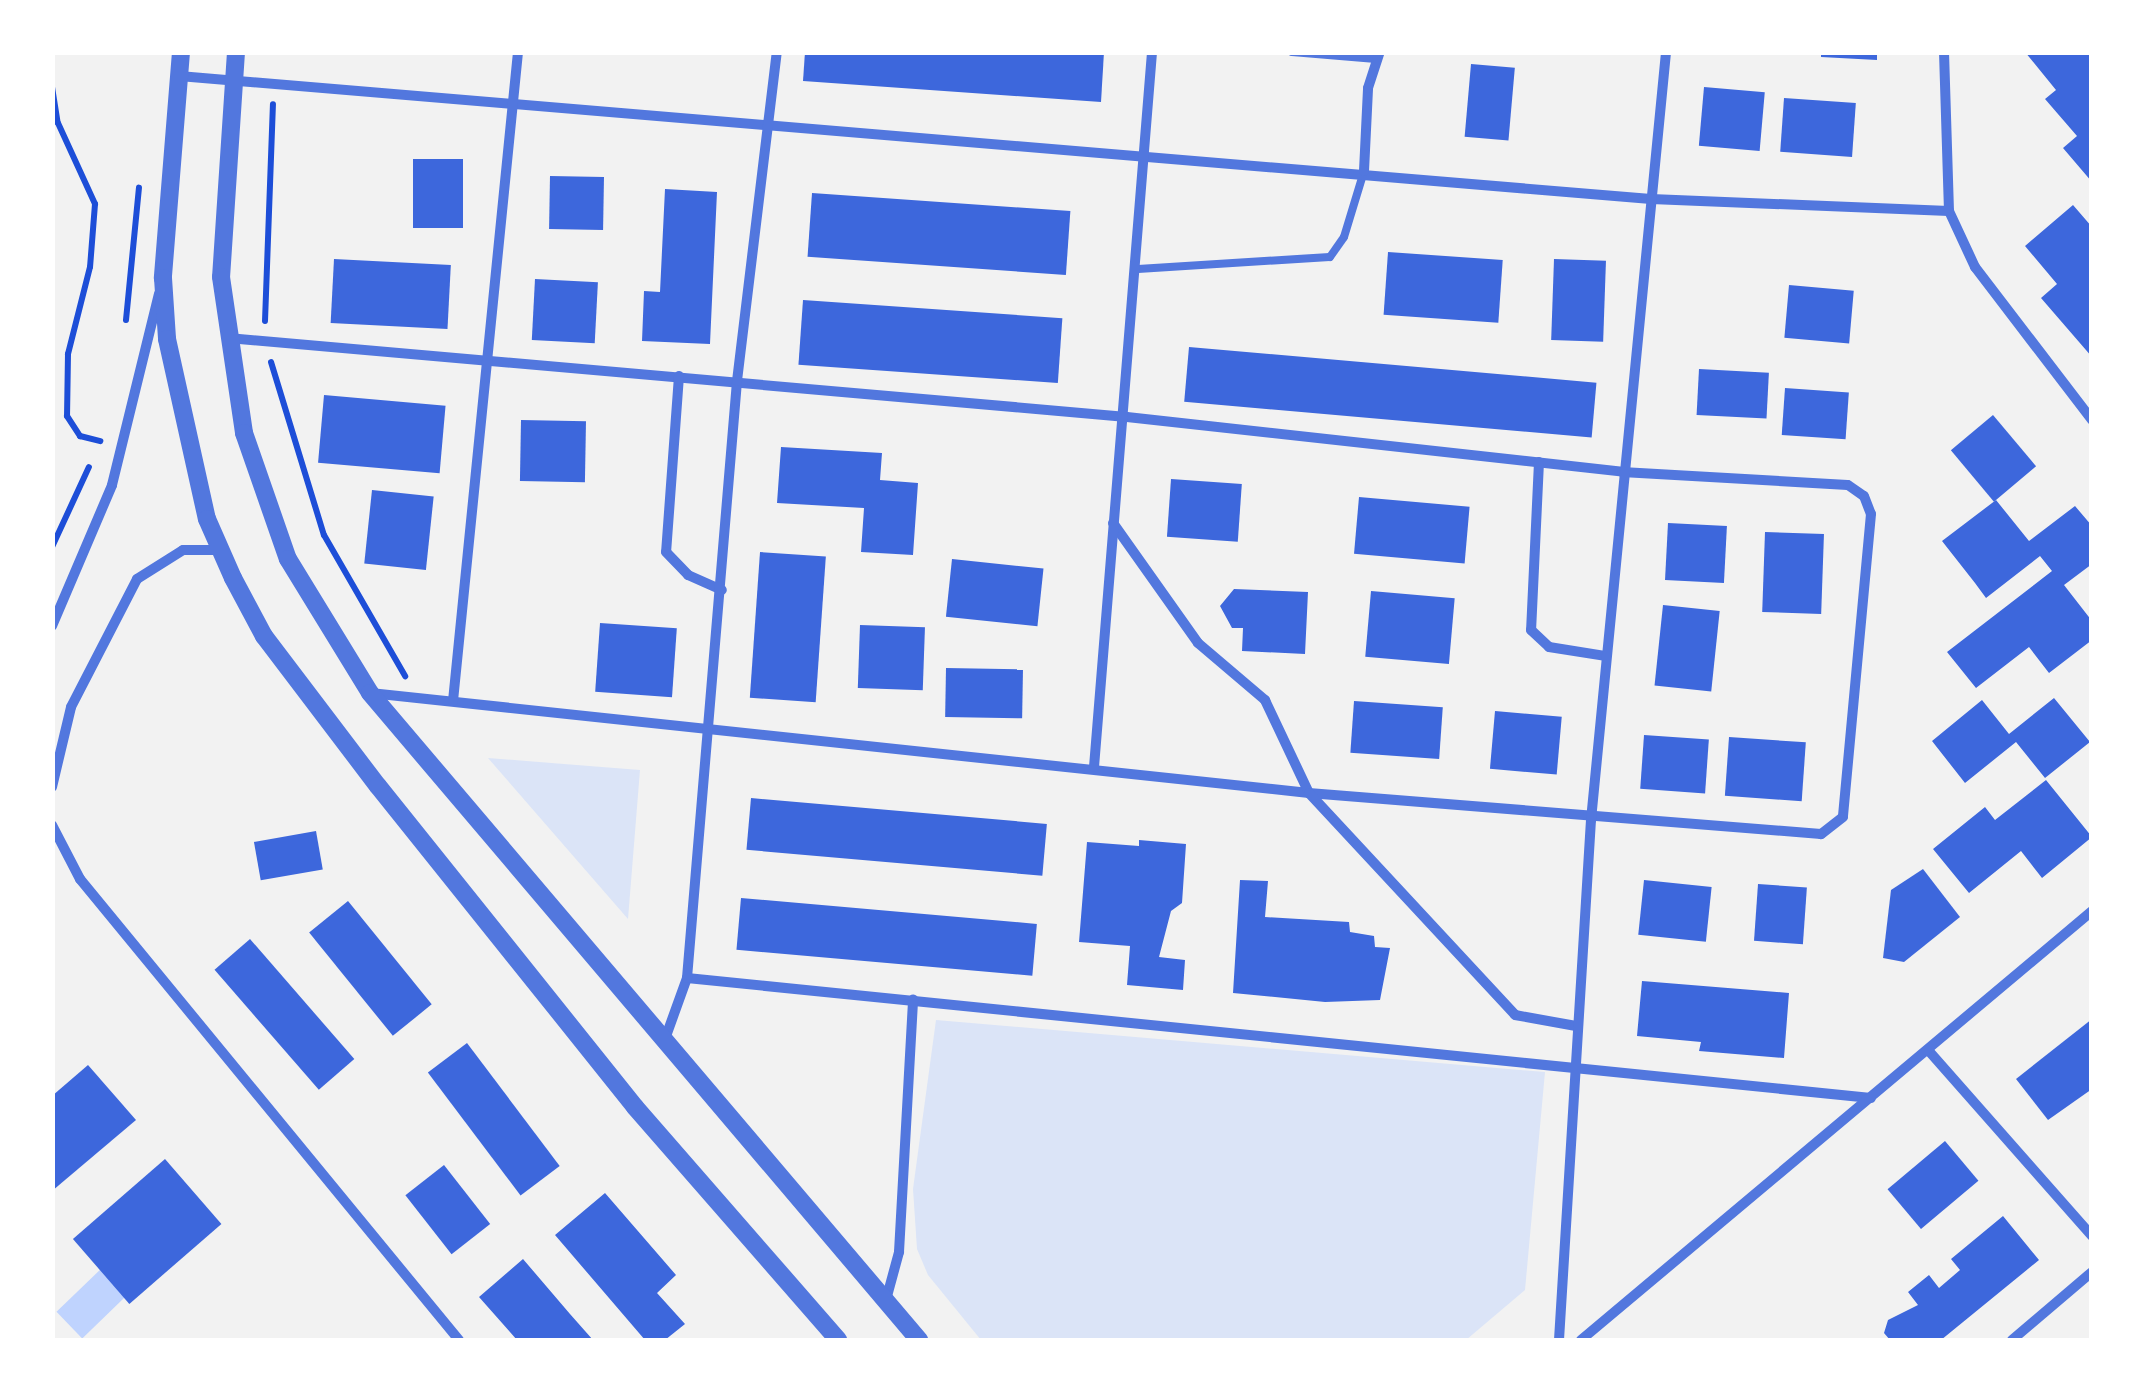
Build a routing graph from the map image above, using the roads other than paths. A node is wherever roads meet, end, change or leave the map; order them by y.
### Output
1 (182, 52) edge
2 (236, 52) edge
3 (518, 52) edge
4 (777, 52) edge
5 (1152, 52) edge
6 (1292, 52) edge
7 (1666, 52) edge
8 (1944, 52) edge
9 (1378, 56) edge
10 (180, 76) junction
11 (233, 80) junction
12 (512, 104) junction
13 (772, 129) junction
14 (1142, 157) junction
15 (1364, 171) junction
16 (1651, 199) junction
17 (1949, 211) junction
18 (1138, 269) junction
19 (163, 278) junction
20 (228, 338) junction
21 (488, 360) junction
22 (679, 376) junction
23 (737, 381) junction
24 (1127, 417) junction
25 (2092, 420) edge
26 (1539, 462) junction
27 (1622, 472) junction
28 (1112, 522) junction
29 (220, 550) junction
30 (722, 590) junction
31 (52, 626) edge
32 (1606, 656) junction
33 (370, 694) junction
34 (453, 701) junction
35 (711, 733) junction
36 (1094, 767) junction
37 (52, 787) edge
38 (1308, 793) junction
39 (1591, 820) junction
40 (52, 825) edge
41 (2092, 911) edge
42 (687, 978) junction
43 (912, 999) junction
44 (1576, 1026) junction
45 (664, 1039) junction
46 (1928, 1050) junction
47 (1573, 1062) junction
48 (1872, 1098) junction
49 (2092, 1236) edge
50 (2092, 1272) edge
51 (886, 1300) junction
52 (1596, 1328) junction
53 (460, 1340) edge
54 (838, 1340) edge
55 (919, 1340) edge
56 (1559, 1340) edge
57 (1581, 1340) edge
58 (1607, 1340) edge
59 (2012, 1340) edge

1 - 10 street
2 - 11 street
3 - 12 street
4 - 13 street
5 - 14 street
6 - 9 lane
7 - 16 street
8 - 17 street
9 - 15 street
10 - 11 street
10 - 19 street
11 - 12 street
11 - 20 street
12 - 13 street
12 - 21 street
13 - 14 street
13 - 23 street
14 - 15 street
14 - 18 street
15 - 16 street
15 - 18 lane
16 - 17 street
16 - 27 street
17 - 25 street
18 - 24 street
19 - 29 street
19 - 31 street
20 - 21 street
20 - 33 street
21 - 22 street
21 - 34 street
22 - 23 street
22 - 30 street
23 - 24 street
23 - 30 street
24 - 26 street
24 - 28 street
26 - 27 street
26 - 32 street
27 - 32 street
27 - 39 street
28 - 36 street
28 - 38 street
29 - 37 street
29 - 54 street
30 - 35 street
32 - 39 street
33 - 34 street
33 - 45 street
34 - 35 street
35 - 36 street
35 - 42 street
36 - 38 street
38 - 39 street
38 - 44 street
39 - 44 street
40 - 53 street
41 - 46 street
42 - 43 street
42 - 45 street
43 - 47 street
43 - 51 street
44 - 47 street
45 - 51 street
46 - 48 street
46 - 49 street
47 - 48 street
47 - 56 street
48 - 52 street
50 - 59 street
51 - 55 street
52 - 57 street
52 - 58 street

